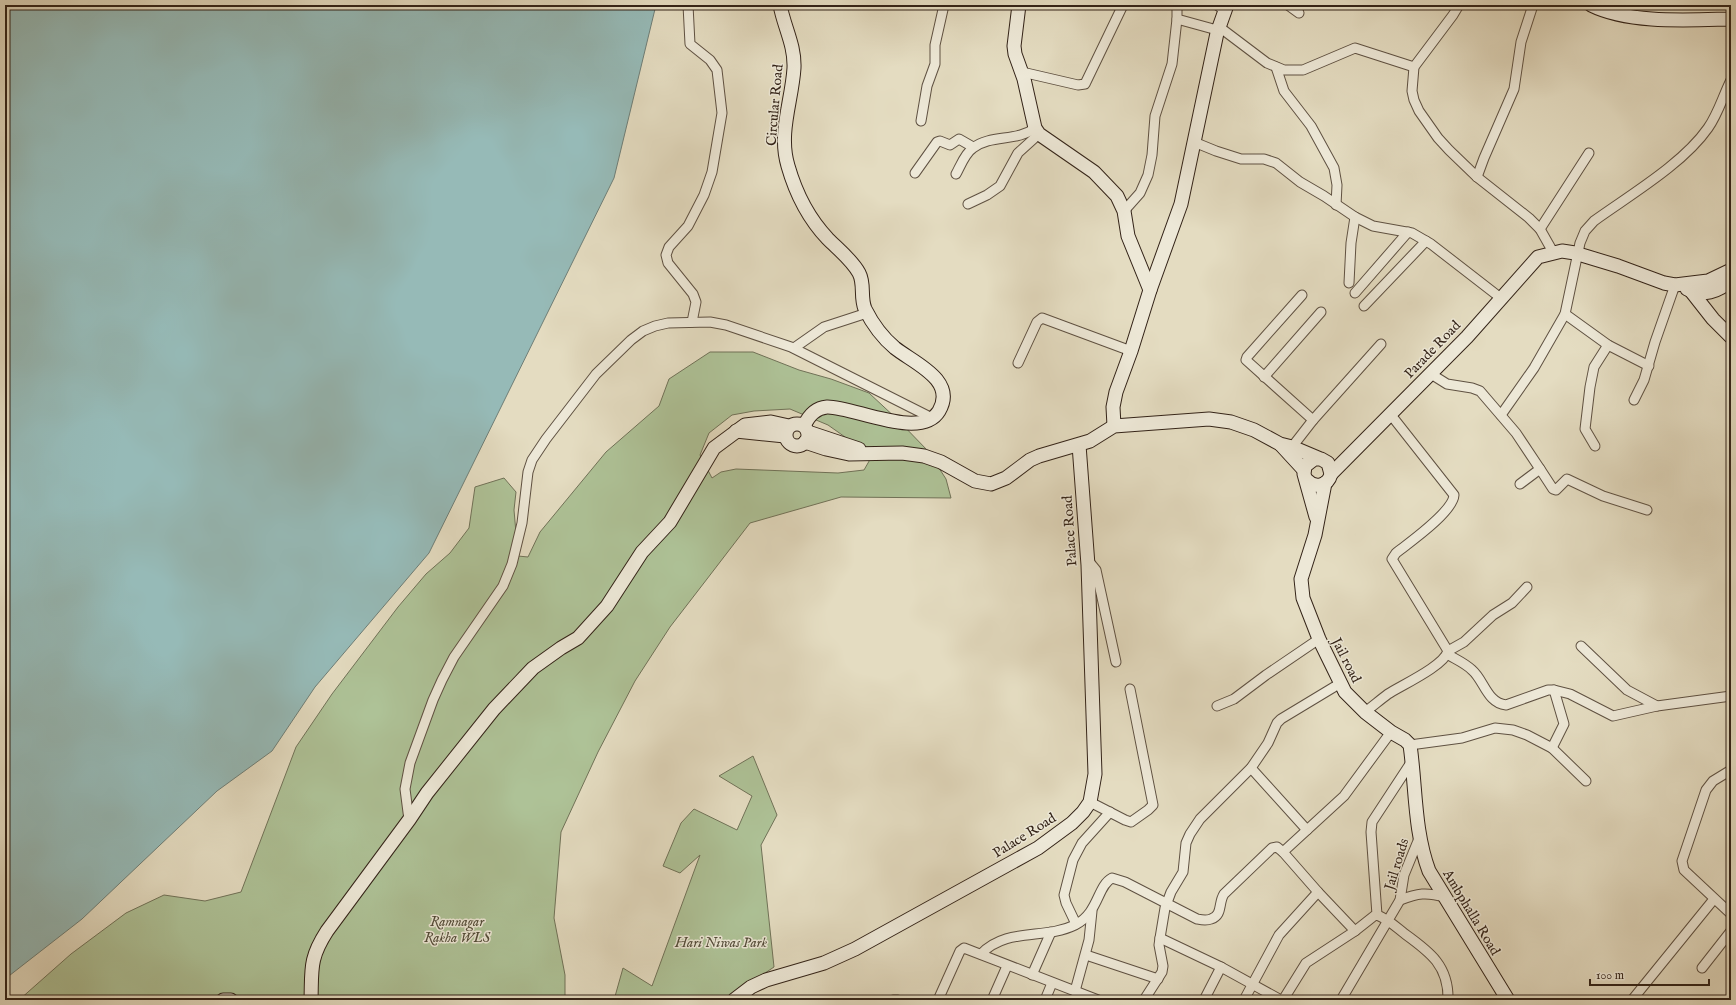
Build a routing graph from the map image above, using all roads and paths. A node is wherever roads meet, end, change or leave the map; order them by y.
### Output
1 (688, 5) edge
2 (780, 5) edge
3 (944, 5) edge
4 (1019, 5) edge
5 (1123, 5) edge
6 (1177, 5) edge
7 (1288, 5) edge
8 (1459, 5) edge
9 (1533, 5) edge
10 (1591, 5) edge
11 (1223, 7) edge
12 (1299, 13) dead end
13 (1177, 19) junction
14 (1731, 19) edge
15 (1218, 28) junction
16 (1276, 67) junction
17 (1414, 67) junction
18 (1022, 72) junction
19 (1731, 80) edge
20 (921, 121) dead end
21 (1037, 131) junction
22 (1194, 142) junction
23 (973, 147) junction
24 (1588, 153) dead end
25 (915, 173) dead end
26 (956, 174) dead end
27 (1477, 177) junction
28 (968, 204) dead end
29 (1336, 205) junction
30 (1124, 210) junction
31 (1355, 217) junction
32 (1540, 229) junction
33 (1408, 232) junction
34 (1426, 241) junction
35 (1553, 252) junction
36 (1580, 256) junction
37 (1530, 266) junction
38 (1731, 270) edge
39 (1708, 281) junction
40 (1350, 283) dead end
41 (1729, 284) edge
42 (1682, 287) junction
43 (1150, 290) junction
44 (1355, 293) dead end
45 (1302, 295) dead end
46 (1502, 299) junction
47 (1364, 306) dead end
48 (1321, 312) dead end
49 (867, 313) junction
50 (1566, 314) junction
51 (692, 322) junction
52 (1731, 337) edge
53 (1380, 344) dead end
54 (1608, 345) junction
55 (794, 348) junction
56 (1131, 351) junction
57 (1018, 363) dead end
58 (1648, 366) junction
59 (1431, 374) junction
60 (1264, 377) junction
61 (1634, 400) dead end
62 (1391, 415) junction
63 (1501, 415) junction
64 (932, 418) junction
65 (1314, 420) junction
66 (1114, 426) junction
67 (787, 431) junction
68 (806, 433) junction
69 (1079, 445) junction
70 (1286, 446) junction
71 (1595, 446) dead end
72 (1353, 450) junction
73 (1320, 458) junction
74 (1540, 469) junction
75 (1305, 475) junction
76 (1328, 478) junction
77 (1520, 484) dead end
78 (1647, 510) dead end
79 (1317, 520) junction
80 (1087, 559) junction
81 (1527, 587) dead end
82 (1319, 639) junction
83 (1581, 646) dead end
84 (1447, 653) junction
85 (1116, 662) dead end
86 (1339, 684) junction
87 (1130, 689) dead end
88 (1554, 690) junction
89 (1731, 696) edge
90 (1217, 706) dead end
91 (1657, 706) junction
92 (1365, 712) junction
93 (1391, 732) junction
94 (1410, 745) junction
95 (1552, 748) junction
96 (1412, 761) junction
97 (1251, 768) junction
98 (1731, 770) edge
99 (1586, 781) dead end
100 (1090, 802) junction
101 (1110, 812) junction
102 (409, 820) junction
103 (1307, 830) junction
104 (1420, 836) junction
105 (1283, 852) junction
106 (1318, 892) junction
107 (1445, 896) junction
108 (1714, 899) junction
109 (1400, 900) junction
110 (1166, 902) junction
111 (1092, 911) junction
112 (1731, 914) edge
113 (1377, 915) junction
114 (1389, 921) junction
115 (1076, 924) junction
116 (1355, 930) junction
117 (1051, 932) junction
118 (1731, 932) edge
119 (1160, 938) junction
120 (981, 954) junction
121 (1086, 955) junction
122 (1007, 966) junction
123 (1221, 967) junction
124 (1702, 968) dead end
125 (1032, 975) junction
126 (1158, 979) junction
127 (1052, 983) junction
128 (1253, 984) junction
129 (1075, 991) junction
130 (223, 1000) edge
131 (232, 1000) edge
132 (311, 1000) edge
133 (734, 1000) edge
134 (893, 1000) edge
135 (898, 1000) edge
136 (938, 1000) edge
137 (992, 1000) edge
138 (1045, 1000) edge
139 (1098, 1000) edge
140 (1144, 1000) edge
141 (1204, 1000) edge
142 (1244, 1000) edge
143 (1282, 1000) edge
144 (1341, 1000) edge
145 (1448, 1000) edge
146 (1508, 1000) edge
147 (1632, 1000) edge

1 - 51 street
2 - 49 main road, Circular Road
3 - 20 street
4 - 18 main road
5 - 18 street
6 - 13 street
7 - 12 street
8 - 17 street
9 - 27 street
10 - 14 main road
11 - 15 main road
13 - 15 street
13 - 30 street
15 - 16 street
15 - 22 main road
16 - 17 street
16 - 29 street
17 - 27 street
18 - 21 main road
19 - 36 street
21 - 23 street
21 - 28 street
21 - 30 main road
22 - 29 street
22 - 43 main road
23 - 25 street
23 - 26 street
24 - 32 street
27 - 32 street
29 - 31 street
30 - 43 main road
31 - 33 street
31 - 40 street
32 - 35 street
33 - 34 street
33 - 44 street
34 - 46 street
34 - 47 street
35 - 36 main road, Parade Road
35 - 37 main road, Parade Road
36 - 37 main road, Parade Road
36 - 42 main road, Parade Road
36 - 50 street
37 - 46 main road, Parade Road
38 - 39 main road, Parade Road
39 - 41 street
39 - 42 main road, Parade Road
41 - 42 main road, Parade Road
42 - 52 main road
42 - 58 street
43 - 56 main road
45 - 60 street
46 - 59 main road, Parade Road
48 - 60 street
49 - 55 street
49 - 64 main road, Circular Road
50 - 54 street
50 - 63 street
51 - 55 street
51 - 102 street
53 - 65 street
54 - 58 street
54 - 71 street
55 - 64 street
56 - 57 street
56 - 66 main road
58 - 61 street
59 - 62 main road, Parade Road
59 - 63 street
60 - 65 street
62 - 72 main road, Parade Road
62 - 84 street
63 - 74 street
64 - 68 main road
65 - 70 street
66 - 69 main road
66 - 70 main road
67 - 68 main road
67 - 68 main road
67 - 102 main road
68 - 69 main road
69 - 80 main road, Palace Road
70 - 73 main road
70 - 75 main road
72 - 73 main road
72 - 76 main road, Parade Road
73 - 75 main road
73 - 76 main road
74 - 77 street
74 - 78 street
75 - 76 main road
75 - 79 main road
76 - 79 main road, Jail road
79 - 82 main road, Jail road
80 - 85 street
80 - 100 main road, Palace Road
81 - 84 street
82 - 86 main road, Jail road
82 - 90 street
83 - 91 street
84 - 88 street
84 - 92 street
86 - 92 main road, Jail road
86 - 97 street
87 - 101 street
88 - 91 street
88 - 95 street
89 - 91 street
92 - 93 main road, Jail road
93 - 94 main road, Jail road
93 - 103 street
94 - 95 street
94 - 96 main road
95 - 99 street
96 - 104 main road
96 - 113 street
97 - 103 street
97 - 110 street
98 - 108 street
100 - 101 street
100 - 133 main road, Palace Road
101 - 115 street
102 - 132 main road
103 - 105 street
104 - 107 main road, Ambphalla Road
104 - 109 street, Jail roads
105 - 106 street
105 - 110 street
106 - 116 street
106 - 128 street
107 - 109 street
107 - 146 main road, Ambphalla Road
108 - 112 street
108 - 147 street
109 - 114 street
110 - 111 street
110 - 119 street
111 - 115 street
111 - 121 street
113 - 114 street
113 - 116 street
114 - 144 street
114 - 145 street
115 - 117 street
116 - 143 street
117 - 120 street
117 - 125 street
118 - 124 street
119 - 123 street
119 - 126 street
120 - 122 street
120 - 136 street
121 - 126 street
121 - 129 street
122 - 125 street
122 - 137 street
123 - 128 street
123 - 141 street
125 - 127 street
126 - 140 street
127 - 129 street
127 - 138 street
128 - 142 street
128 - 143 street
129 - 139 street
130 - 131 main road
134 - 135 street

